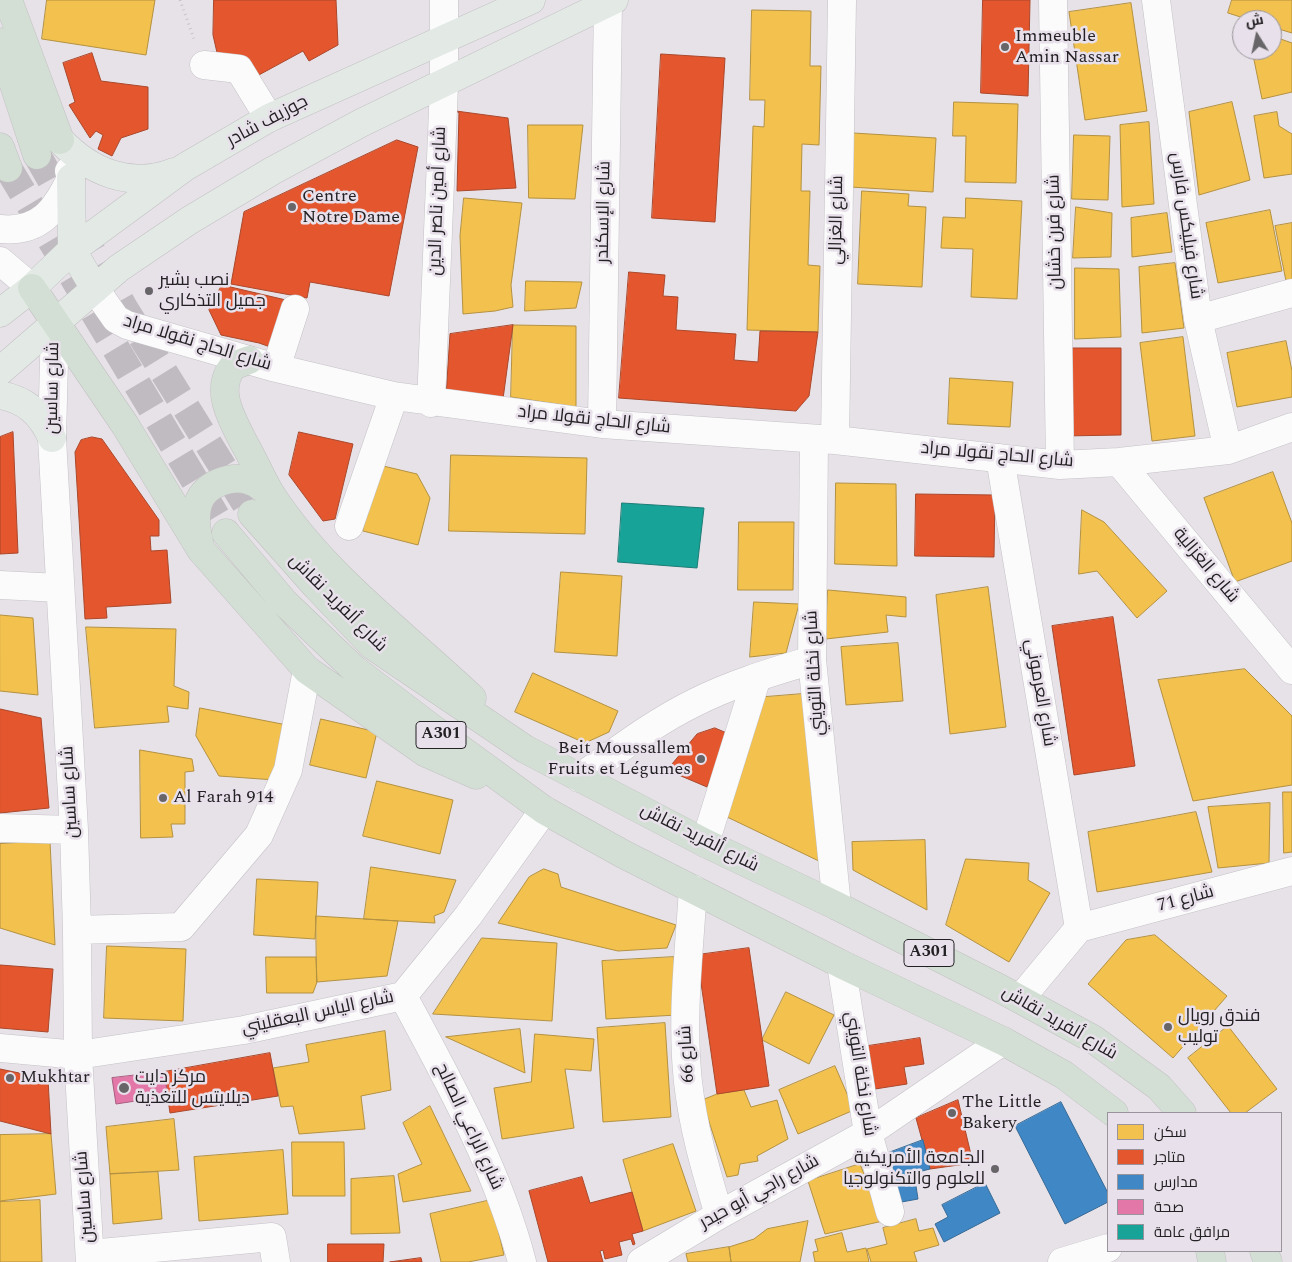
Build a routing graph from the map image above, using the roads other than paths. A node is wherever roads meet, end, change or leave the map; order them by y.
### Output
1 (8, 0) edge
2 (444, 0) edge
3 (531, 0) edge
4 (842, 0) edge
5 (1053, 0) edge
6 (1156, 0) edge
7 (610, 1) edge
8 (445, 38) junction
9 (0, 42) edge
10 (204, 65) road end
11 (444, 85) junction
12 (269, 118) junction
13 (60, 140) junction
14 (37, 155) tunnel mouth
15 (185, 167) junction
16 (71, 178) junction
17 (0, 229) edge
18 (72, 250) junction
19 (0, 261) edge
20 (32, 288) junction
21 (95, 289) junction
22 (1292, 293) edge
23 (295, 308) dead end
24 (0, 313) edge
25 (1198, 319) junction
26 (55, 323) junction
27 (249, 360) junction
28 (276, 368) junction
29 (0, 370) edge
30 (0, 395) edge
31 (394, 396) junction
32 (431, 403) junction
33 (602, 424) junction
34 (1292, 427) edge
35 (52, 438) junction
36 (824, 440) junction
37 (1228, 450) junction
38 (1000, 458) junction
39 (1119, 462) junction
40 (1060, 464) junction
41 (272, 496) junction
42 (252, 514) tunnel mouth
43 (349, 526) dead end
44 (226, 533) tunnel mouth
45 (201, 550) junction
46 (0, 585) edge
47 (59, 588) junction
48 (812, 660) junction
49 (307, 670) junction
50 (1292, 670) edge
51 (757, 677) junction
52 (525, 749) junction
53 (579, 778) junction
54 (521, 793) junction
55 (544, 810) junction
56 (0, 828) edge
57 (74, 830) junction
58 (705, 843) junction
59 (1292, 872) edge
60 (693, 889) junction
61 (837, 906) junction
62 (1079, 928) junction
63 (77, 930) junction
64 (841, 964) junction
65 (403, 996) junction
66 (1020, 999) junction
67 (1003, 1041) junction
68 (0, 1048) edge
69 (78, 1055) junction
70 (1113, 1112) edge
71 (1181, 1112) edge
72 (868, 1133) junction
73 (890, 1212) dead end
74 (719, 1215) junction
75 (1107, 1248) edge
76 (90, 1258) edge
77 (276, 1262) edge
78 (522, 1262) edge
79 (641, 1262) edge
80 (1062, 1262) edge

1 - 13 highway
2 - 8 street, شارع أمين ناصر الدين
3 - 8 main road, جوزيف شادر
4 - 36 street, شارع الغزالي
5 - 40 street, شارع فرن خشان
6 - 25 street, شارع فيليكس فارس
7 - 11 main road
7 - 33 street, شارع الإسكندر
8 - 11 street, شارع أمين ناصر الدين
8 - 12 main road, جوزيف شادر
9 - 14 highway
10 - 12 street
11 - 21 main road
11 - 32 street, شارع أمين ناصر الدين
12 - 15 main road, جوزيف شادر
13 - 15 main road
13 - 16 street
15 - 18 main road, جوزيف شادر
16 - 17 street
16 - 18 main road
18 - 20 main road, جوزيف شادر
18 - 21 main road
19 - 20 street
20 - 24 main road, جوزيف شادر
20 - 26 highway
21 - 26 main road
21 - 27 street, شارع الحاج نقولا مراد
22 - 25 street
23 - 28 street
25 - 37 street, شارع فيليكس فارس
26 - 29 main road
26 - 35 street, شارع ساسين
26 - 45 highway
27 - 28 street, شارع الحاج نقولا مراد
27 - 41 highway
28 - 31 street, شارع الحاج نقولا مراد
30 - 35 main road
31 - 32 street, شارع الحاج نقولا مراد
31 - 43 street
32 - 33 street, شارع الحاج نقولا مراد
33 - 36 street, شارع الحاج نقولا مراد
34 - 37 street, شارع الحاج نقولا مراد
35 - 47 street, شارع ساسين
36 - 38 street, شارع الحاج نقولا مراد
36 - 48 street, شارع نخلة التويني
37 - 39 street, شارع الحاج نقولا مراد
38 - 40 street, شارع الحاج نقولا مراد
38 - 62 street, شارع العرموني
39 - 40 street, شارع الحاج نقولا مراد
39 - 50 street, شارع الغزالية
41 - 45 highway
41 - 52 highway
42 - 52 highway, شارع ألفريد نقاش / A301
44 - 54 highway, شارع ألفريد نقاش / A301
45 - 49 highway
46 - 47 street
47 - 57 street, شارع ساسين
48 - 51 street
48 - 61 street, شارع نخلة التويني
49 - 54 highway
49 - 63 street
51 - 53 street
51 - 58 street
52 - 53 highway, شارع ألفريد نقاش / A301
53 - 58 highway, شارع ألفريد نقاش / A301
54 - 55 highway, شارع ألفريد نقاش / A301
55 - 60 highway, شارع ألفريد نقاش / A301
55 - 65 street, شارع الياس البعقليني
56 - 57 street
57 - 63 street, شارع ساسين
58 - 61 highway, شارع ألفريد نقاش / A301
59 - 62 street, شارع 71
60 - 64 highway, شارع ألفريد نقاش / A301
60 - 74 street, شارع 66
61 - 66 highway, شارع ألفريد نقاش / A301
62 - 66 street
63 - 69 street, شارع ساسين
64 - 67 highway, شارع ألفريد نقاش / A301
64 - 72 street, شارع نخلة التويني
65 - 69 street, شارع الياس البعقليني
65 - 78 street, شارع الراعي الصالح
66 - 71 highway, شارع ألفريد نقاش / A301
67 - 70 highway, شارع ألفريد نقاش / A301
67 - 72 street, شارع راجي أبو حيدر
68 - 69 street, شارع الياس البعقليني
69 - 76 street, شارع ساسين
72 - 73 street, شارع نخلة التويني
72 - 74 street, شارع راجي أبو حيدر
74 - 79 street, شارع راجي أبو حيدر
75 - 80 street
76 - 77 street

